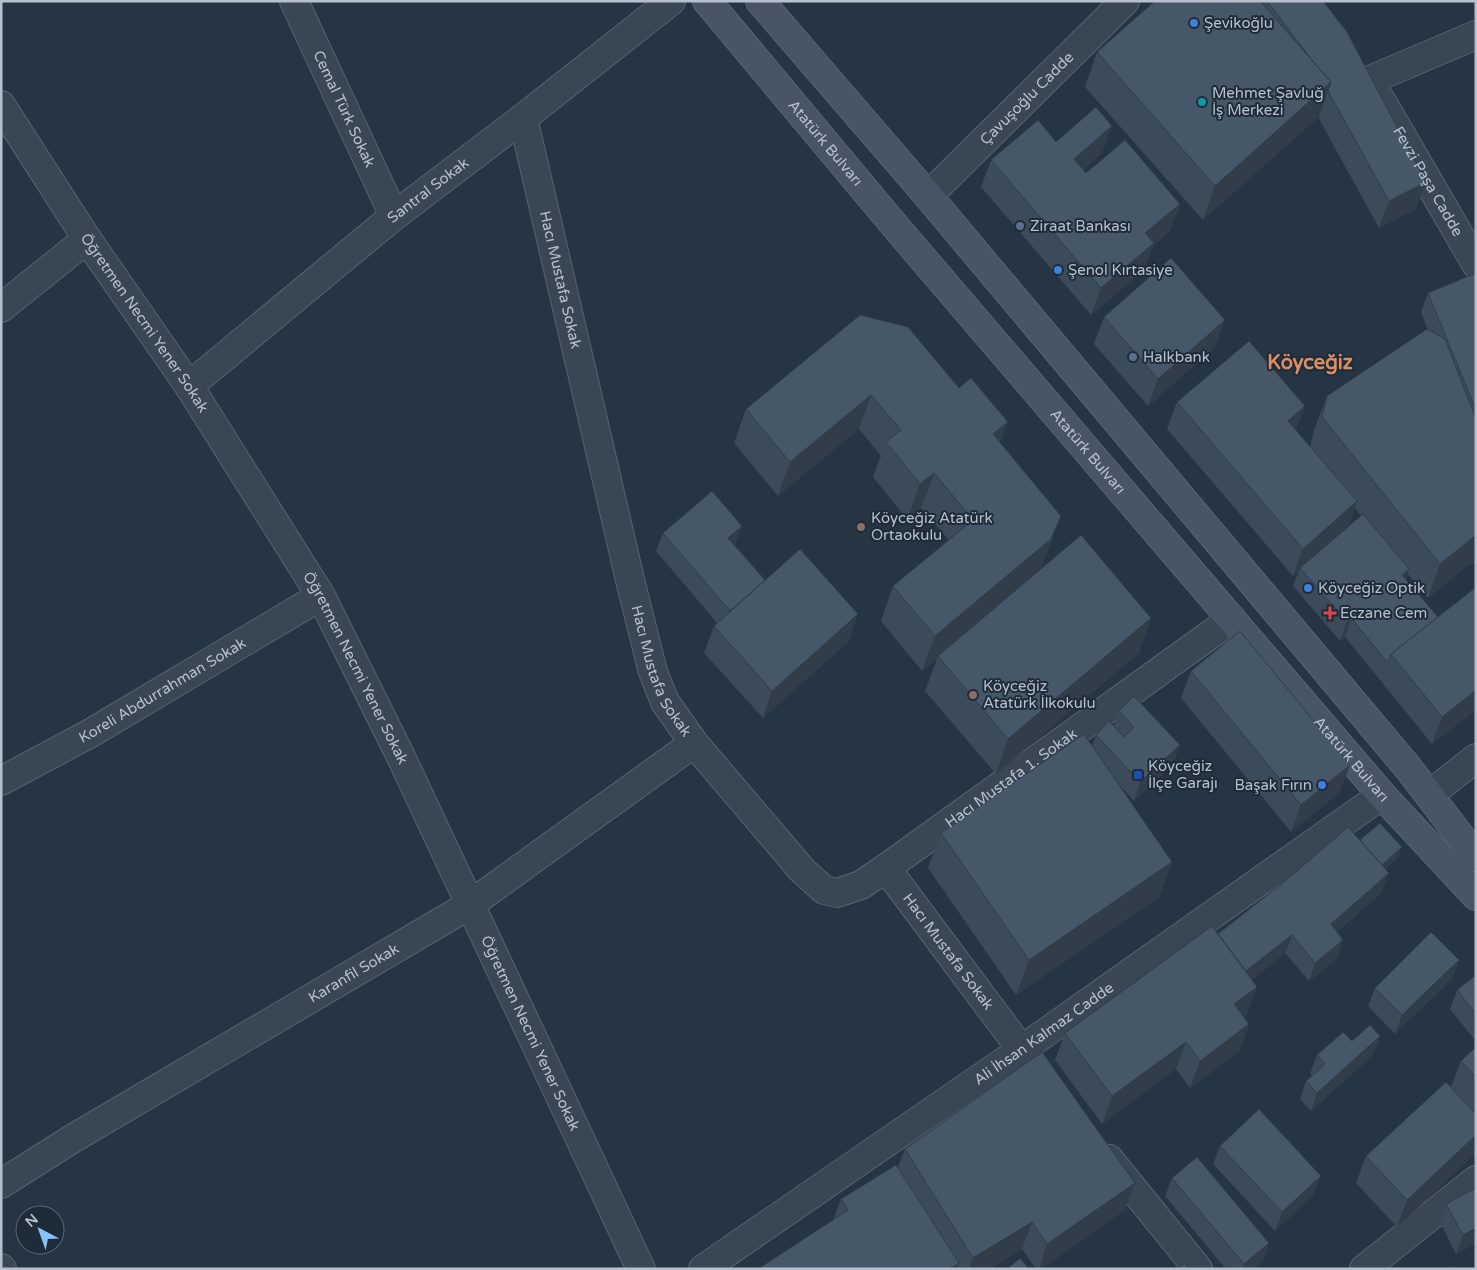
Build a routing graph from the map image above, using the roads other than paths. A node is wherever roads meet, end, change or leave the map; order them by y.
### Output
1 (294, 1) edge
2 (671, 1) edge
3 (706, 1) edge
4 (760, 1) edge
5 (1125, 1) edge
6 (1476, 35) edge
7 (1, 105) edge
8 (523, 118) junction
9 (928, 196) junction
10 (394, 216) junction
11 (87, 239) junction
12 (1476, 264) edge
13 (1, 308) edge
14 (189, 386) junction
15 (321, 596) junction
16 (1232, 619) junction
17 (694, 743) junction
18 (1476, 758) edge
19 (1, 781) edge
20 (1382, 795) junction
21 (1429, 795) junction
22 (1476, 857) edge
23 (886, 868) junction
24 (1476, 896) edge
25 (471, 904) junction
26 (1021, 1050) junction
27 (1051, 1088) edge
28 (1094, 1140) edge
29 (1476, 1180) edge
30 (1, 1184) edge
31 (641, 1269) edge
32 (703, 1269) edge
33 (1198, 1269) edge
34 (1364, 1269) edge

1 - 10 street, Cemal Türk Sokak
2 - 8 street, Santral Sokak
3 - 16 main road, Atatürk Bulvarı
4 - 9 main road
5 - 9 street, Çavuşoğlu Cadde
6 - 12 street, Fevzi Paşa Cadde
7 - 11 street, Öğretmen Necmi Yener Sokak
8 - 10 street, Santral Sokak
8 - 17 street, Hacı Mustafa Sokak
9 - 21 main road
10 - 14 street, Santral Sokak
11 - 13 street
11 - 14 street, Öğretmen Necmi Yener Sokak
14 - 15 street, Öğretmen Necmi Yener Sokak
15 - 19 street, Koreli Abdurrahman Sokak
15 - 25 street, Öğretmen Necmi Yener Sokak
16 - 20 main road, Atatürk Bulvarı
16 - 23 street, Hacı Mustafa 1. Sokak
17 - 23 street, Hacı Mustafa Sokak
17 - 25 street, Karanfil Sokak
18 - 21 street
20 - 24 main road, Atatürk Bulvarı
20 - 26 street, Ali İhsan Kalmaz Cadde
21 - 22 main road
23 - 26 street, Hacı Mustafa Sokak
25 - 30 street, Karanfil Sokak
25 - 31 street, Öğretmen Necmi Yener Sokak
26 - 27 street, Hacı Mustafa Sokak
26 - 32 street, Ali İhsan Kalmaz Cadde
28 - 33 street
29 - 34 street

